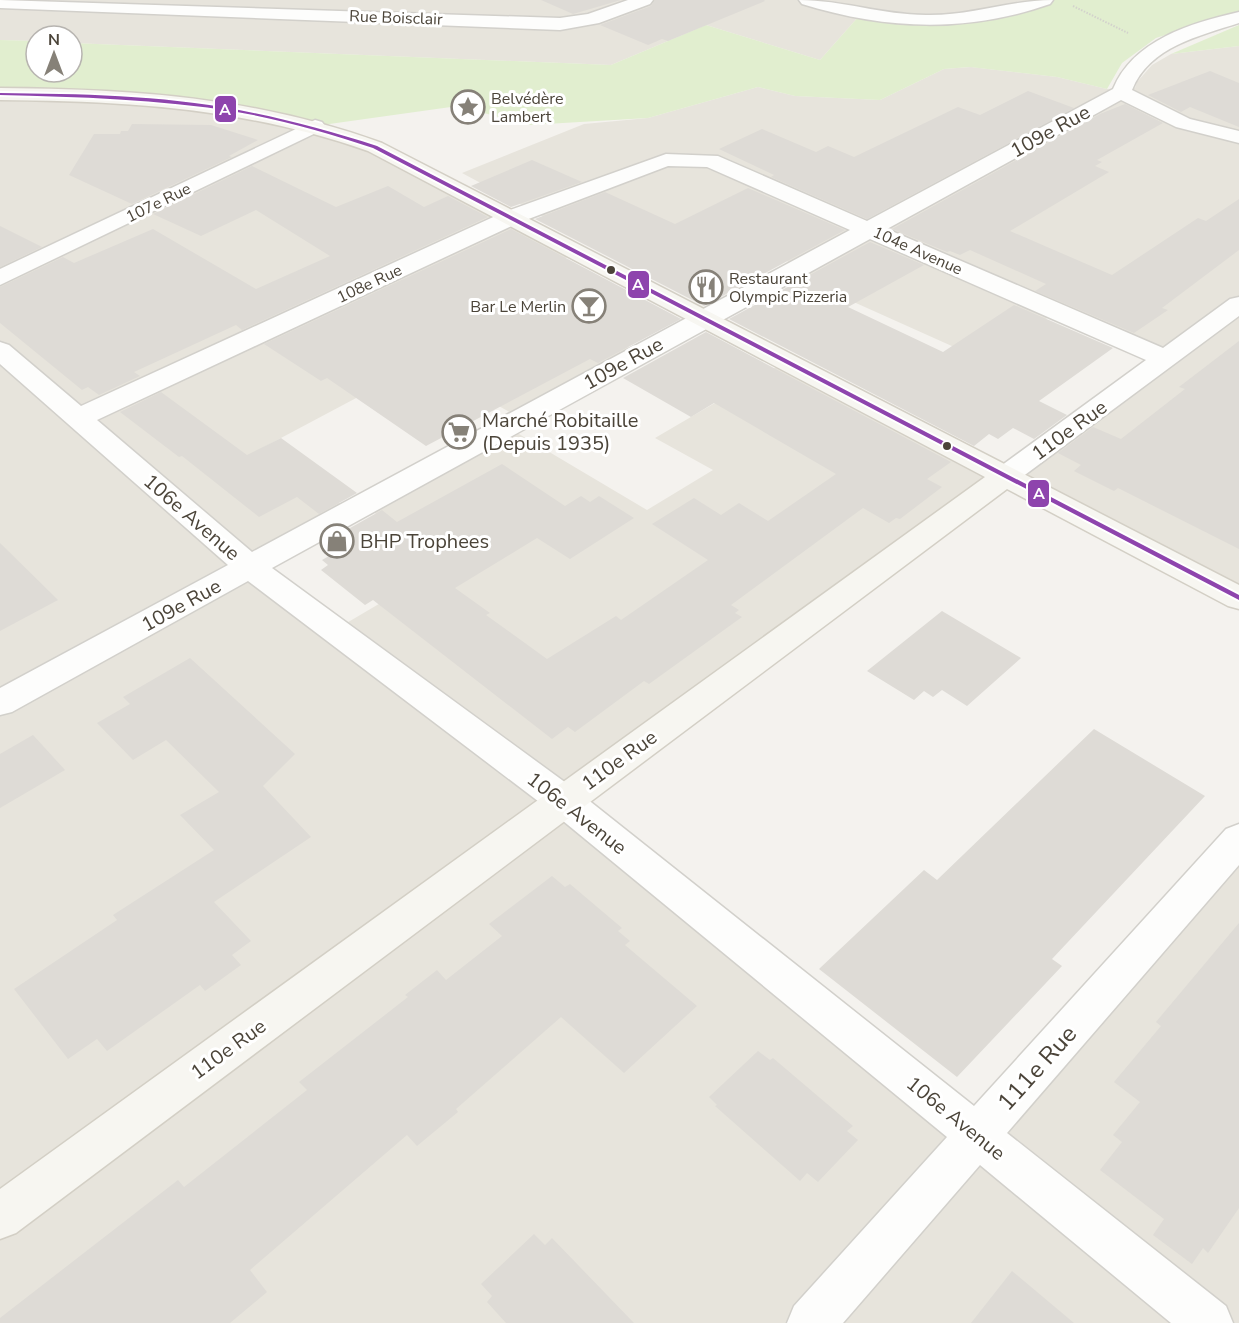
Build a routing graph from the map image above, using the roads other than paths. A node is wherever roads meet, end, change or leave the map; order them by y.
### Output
1 (644, 0) edge
2 (808, 0) edge
3 (1044, 0) edge
4 (0, 3) edge
5 (198, 5) edge
6 (339, 7) edge
7 (1239, 17) edge
8 (1121, 92) junction
9 (0, 94) edge
10 (315, 126) junction
11 (1239, 137) edge
12 (666, 160) joint
13 (510, 218) junction
14 (870, 229) junction
15 (0, 278) edge
16 (1239, 304) edge
17 (704, 319) junction
18 (0, 350) edge
19 (1166, 359) junction
20 (78, 418) junction
21 (1004, 477) junction
22 (250, 567) junction
23 (1239, 598) edge
24 (0, 704) edge
25 (564, 801) junction
26 (1239, 840) edge
27 (977, 1135) junction
28 (0, 1217) edge
29 (810, 1323) edge
30 (1209, 1323) edge

1 - 6 street, Rue Boisclair
2 - 3 street
4 - 5 street, Rue Boisclair
5 - 6 street, Rue Boisclair
7 - 8 street
8 - 11 street
8 - 14 street, 109e Rue
9 - 10 street
10 - 13 street
10 - 15 street, 107e Rue
12 - 13 street, 108e Rue
12 - 14 street, 104e Avenue
13 - 17 street
13 - 20 street, 108e Rue
14 - 17 street, 109e Rue
14 - 19 street, 104e Avenue
16 - 19 street, 110e Rue
17 - 21 street
17 - 22 street, 109e Rue
18 - 20 street, 106e Avenue
19 - 21 street, 110e Rue
20 - 22 street, 106e Avenue
21 - 23 street
21 - 25 street, 110e Rue
22 - 24 street, 109e Rue
22 - 25 street, 106e Avenue
25 - 27 street, 106e Avenue
25 - 28 street, 110e Rue
26 - 27 street, 111e Rue
27 - 29 street, 111e Rue
27 - 30 street, 106e Avenue

